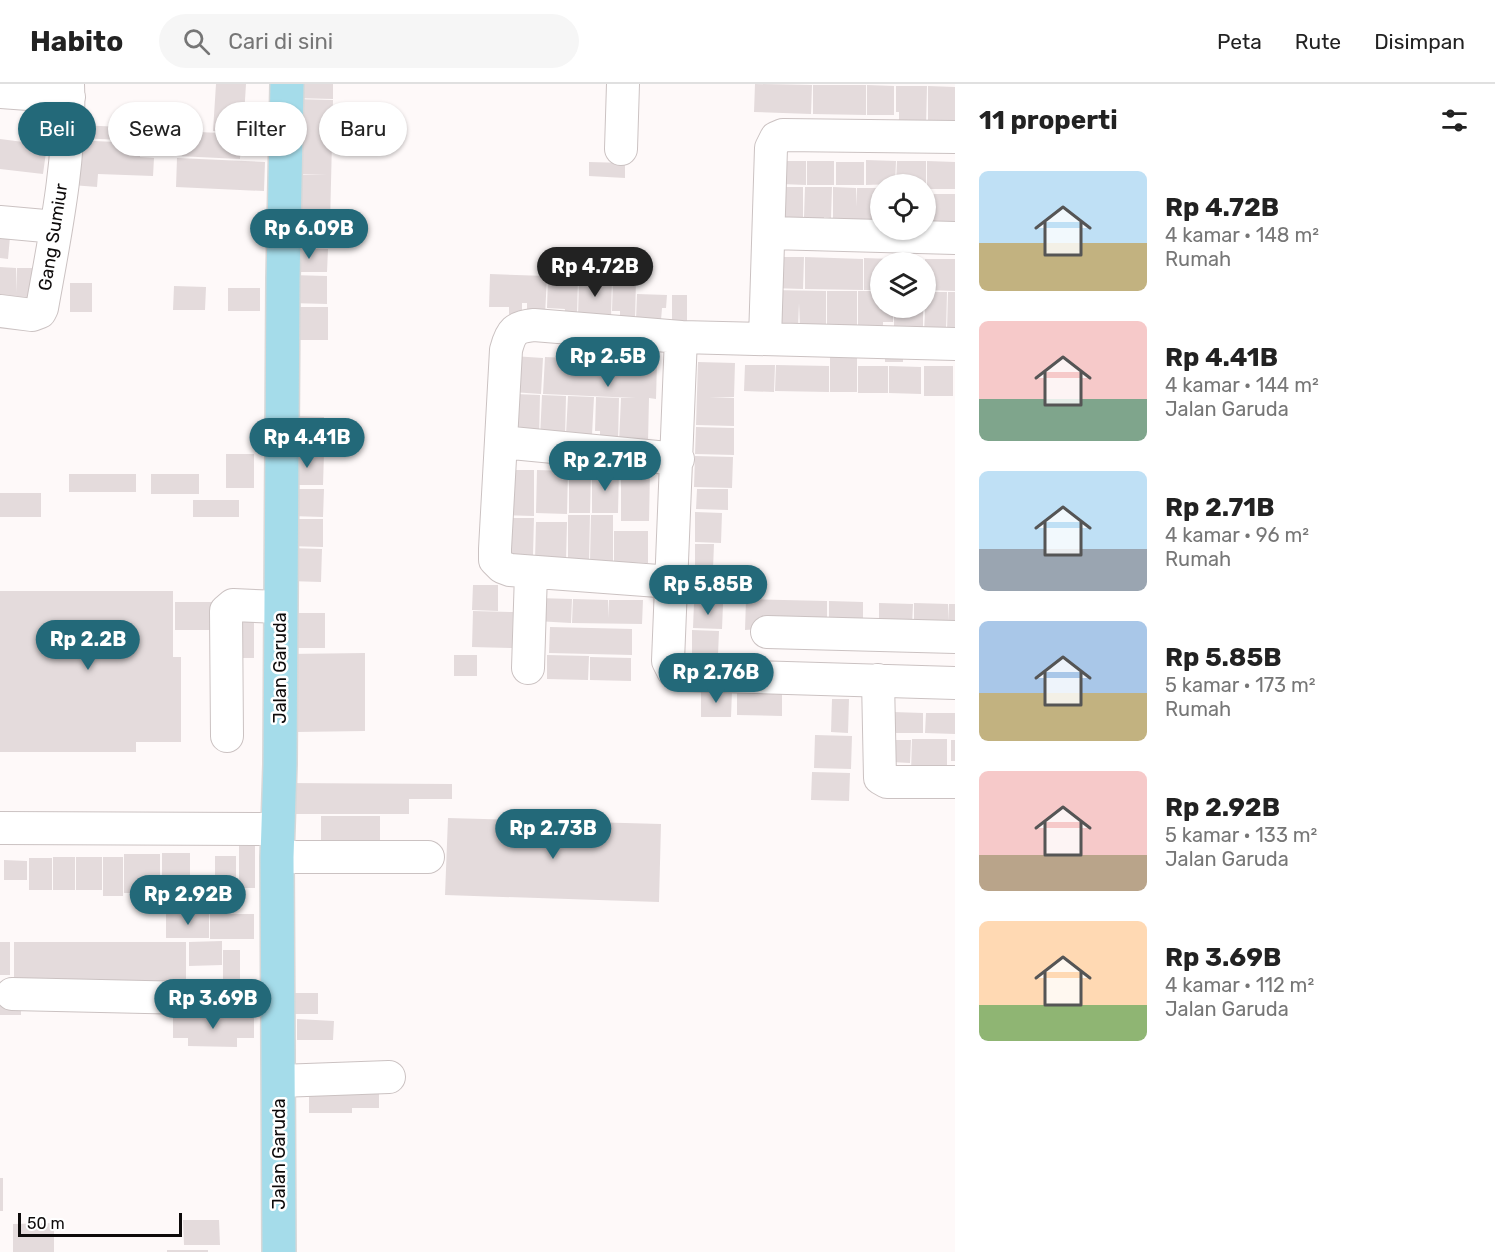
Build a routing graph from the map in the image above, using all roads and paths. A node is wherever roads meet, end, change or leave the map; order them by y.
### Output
1 (287, 84) edge
2 (623, 84) edge
3 (68, 91) edge
4 (0, 92) edge
5 (955, 137) edge
6 (621, 149) dead end
7 (0, 222) edge
8 (56, 227) junction
9 (770, 233) junction
10 (955, 238) edge
11 (0, 311) edge
12 (681, 338) junction
13 (765, 339) junction
14 (955, 344) edge
15 (501, 442) junction
16 (678, 459) junction
17 (531, 573) junction
18 (672, 582) junction
19 (280, 607) junction
20 (767, 632) dead end
21 (955, 637) edge
22 (528, 668) dead end
23 (878, 680) junction
24 (955, 682) edge
25 (226, 736) dead end
26 (955, 782) edge
27 (0, 828) edge
28 (278, 843) junction
29 (428, 857) dead end
30 (12, 994) dead end
31 (278, 1000) junction
32 (389, 1077) dead end
33 (279, 1081) junction
34 (279, 1252) edge

1 - 19 main road, Jalan Garuda
2 - 6 street
3 - 4 street
3 - 8 street, Gang Sumiur
5 - 9 street
7 - 8 street
8 - 11 street, Gang Sumiur
9 - 10 street
9 - 13 street
12 - 13 street
12 - 15 street
12 - 16 street
13 - 14 street
15 - 16 street
15 - 17 street
16 - 18 street
17 - 18 street
17 - 22 street
18 - 23 street
19 - 25 street
19 - 28 main road, Jalan Garuda
20 - 21 street
23 - 24 street
23 - 26 street
27 - 28 street
28 - 29 street
28 - 31 main road, Jalan Garuda
30 - 31 street
31 - 33 main road, Jalan Garuda
32 - 33 street
33 - 34 main road, Jalan Garuda

